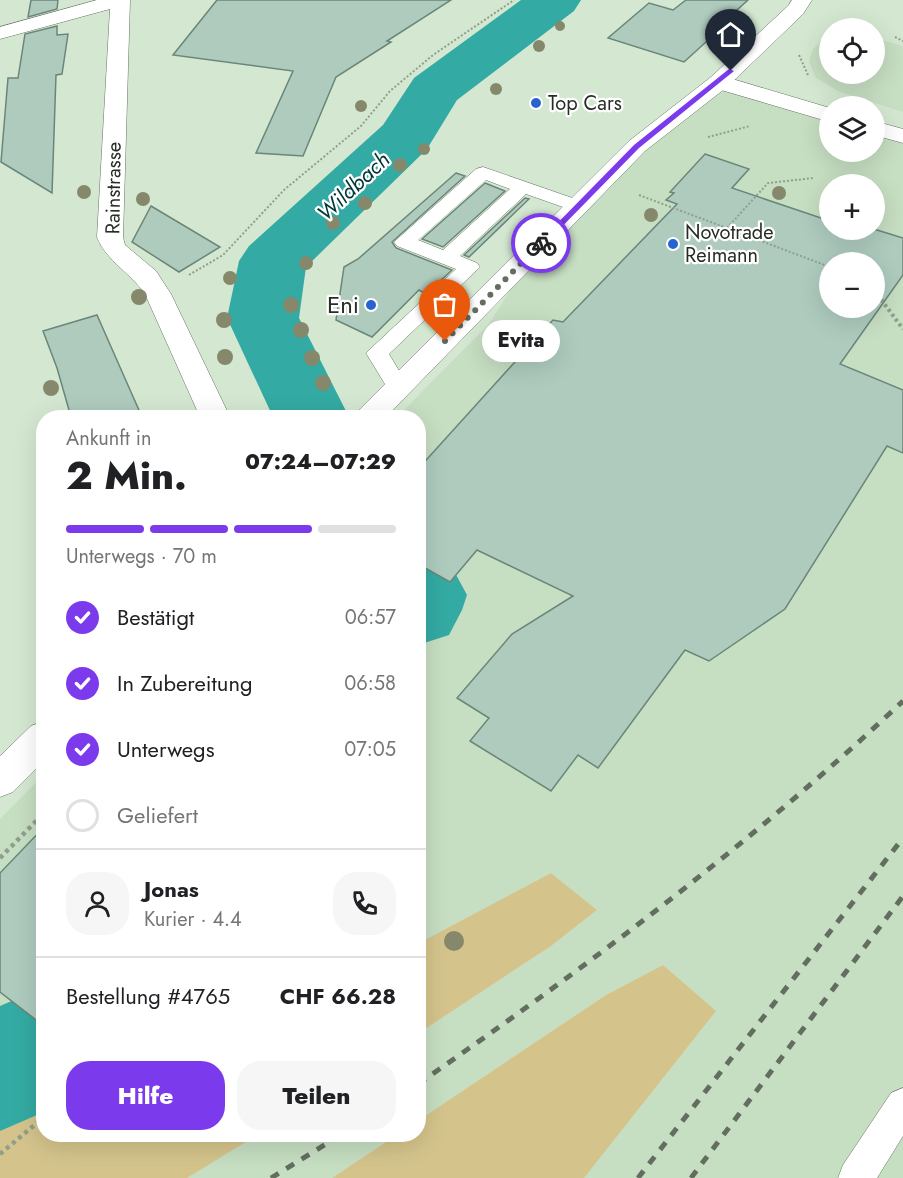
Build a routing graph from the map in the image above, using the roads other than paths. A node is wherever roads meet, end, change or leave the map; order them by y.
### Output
1 (120, 0) edge
2 (802, 0) edge
3 (0, 33) edge
4 (719, 82) junction
5 (819, 112) edge
6 (885, 131) edge
7 (903, 136) edge
8 (523, 187) junction
9 (577, 206) junction
10 (446, 258) junction
11 (399, 388) junction
12 (212, 410) edge
13 (376, 410) edge
14 (36, 744) edge
15 (0, 780) edge
16 (903, 1105) edge
17 (856, 1178) edge

1 - 3 street
1 - 12 street, Rainstrasse
2 - 4 street
4 - 5 street
4 - 9 street
6 - 7 street
8 - 9 lane
8 - 10 lane
8 - 10 lane
9 - 11 street
10 - 11 lane
11 - 13 street
14 - 15 street
16 - 17 lane

